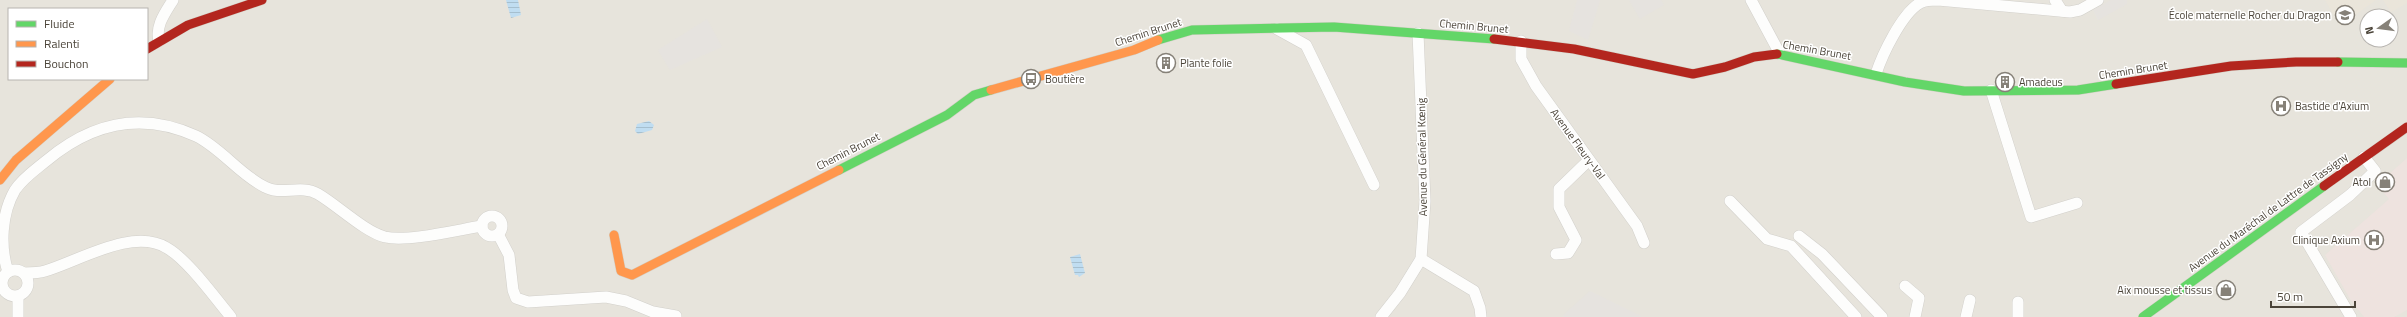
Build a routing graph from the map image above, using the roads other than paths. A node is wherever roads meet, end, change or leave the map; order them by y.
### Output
1 (173, 0) edge
2 (262, 0) edge
3 (1752, 0) edge
4 (2055, 0) edge
5 (2098, 0) edge
6 (241, 3) edge
7 (2062, 11) junction
8 (1277, 30) junction
9 (1418, 33) junction
10 (159, 41) junction
11 (1521, 41) junction
12 (148, 48) edge
13 (1780, 54) junction
14 (2407, 63) edge
15 (1876, 74) junction
16 (109, 80) edge
17 (1991, 90) junction
18 (2407, 128) edge
19 (2364, 157) junction
20 (16, 160) junction
21 (1589, 160) junction
22 (0, 172) edge
23 (0, 180) edge
24 (1374, 185) dead end
25 (1730, 200) dead end
26 (2077, 203) dead end
27 (482, 226) junction
28 (498, 234) junction
29 (614, 235) dead end
30 (1799, 236) dead end
31 (1644, 243) dead end
32 (1556, 254) dead end
33 (1421, 259) junction
34 (44, 271) junction
35 (24, 273) junction
36 (3, 283) edge
37 (28, 286) junction
38 (1905, 286) dead end
39 (18, 296) junction
40 (1970, 300) dead end
41 (2018, 302) dead end
42 (676, 316) dead end
43 (18, 317) edge
44 (231, 317) edge
45 (1381, 317) edge
46 (1481, 317) edge
47 (1856, 317) edge
48 (1882, 317) edge
49 (1916, 317) edge
50 (1966, 317) edge
51 (2018, 317) edge
52 (2143, 317) edge
53 (2351, 317) edge

1 - 10 street
2 - 6 street
3 - 13 street
4 - 7 street
5 - 7 street
6 - 10 street
7 - 15 street
8 - 9 street, Chemin Brunet
8 - 24 street
8 - 29 street, Chemin Brunet
9 - 11 street, Chemin Brunet
9 - 33 street, Avenue du Général Kœnig
10 - 12 street
11 - 13 street, Chemin Brunet
11 - 21 street, Avenue Fleury-Val
13 - 15 street, Chemin Brunet
14 - 17 street, Chemin Brunet
15 - 17 street, Chemin Brunet
16 - 20 street
17 - 26 street
18 - 19 street, Avenue du Maréchal de Lattre de Tassigny
19 - 52 street, Avenue du Maréchal de Lattre de Tassigny
19 - 53 street
20 - 22 street
20 - 23 street
21 - 31 street, Avenue Fleury-Val
21 - 32 street
25 - 47 street
27 - 28 street
27 - 28 street
27 - 36 street
28 - 42 street
30 - 48 street
33 - 45 street, Avenue du Général Kœnig
33 - 46 street
34 - 35 street
34 - 37 street
34 - 44 street
35 - 36 street
35 - 37 street
36 - 39 street
37 - 39 street
38 - 49 street
39 - 43 street
40 - 50 street
41 - 51 street

